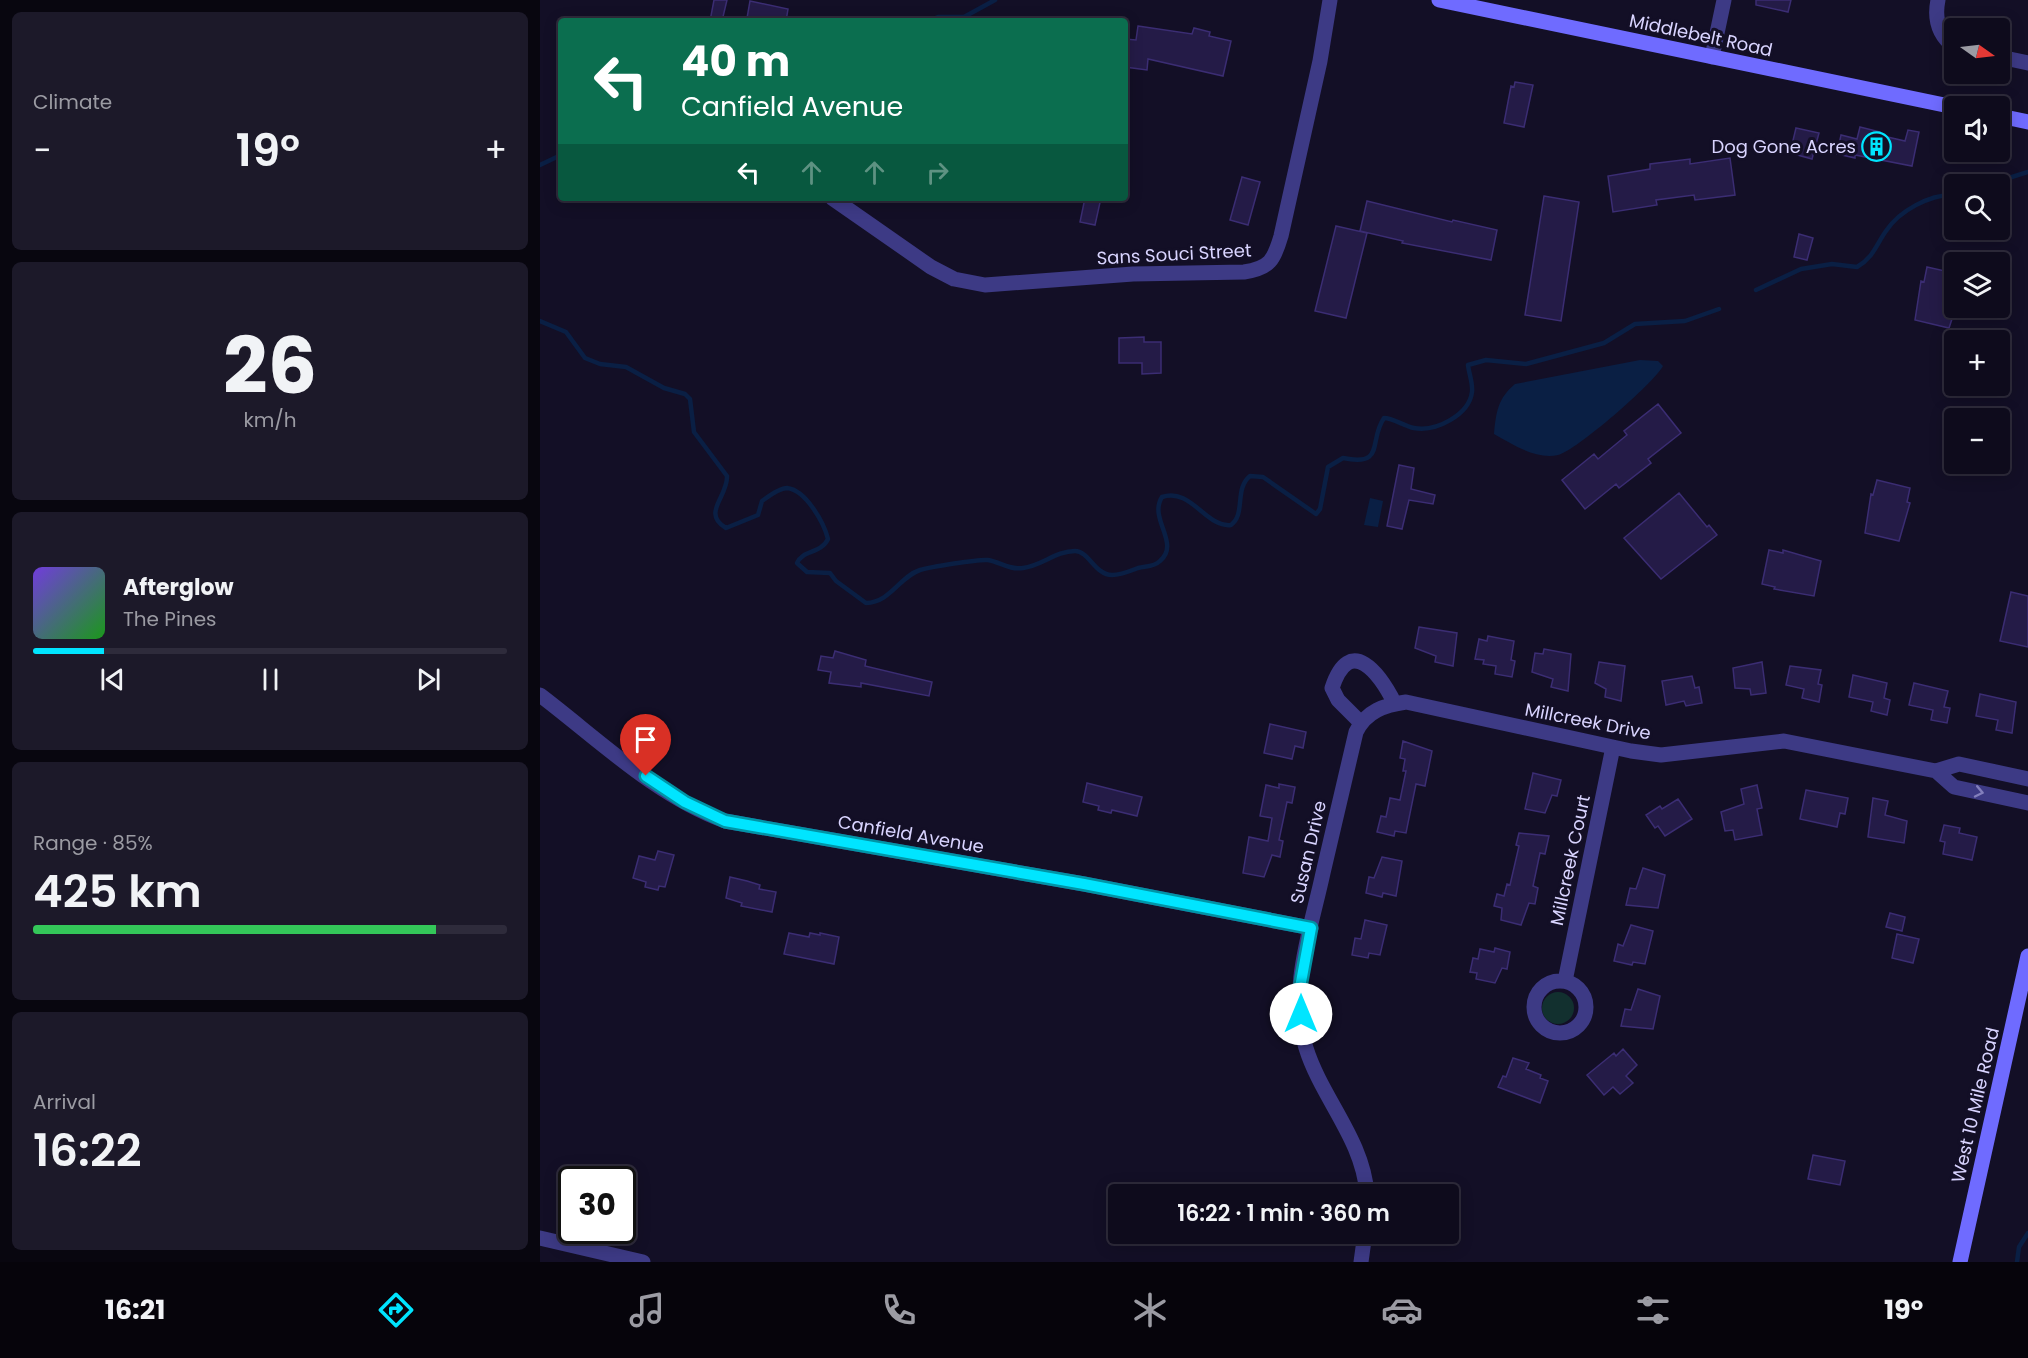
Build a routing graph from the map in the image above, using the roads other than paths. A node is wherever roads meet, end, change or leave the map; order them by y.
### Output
1 (1330, 0) edge
2 (1438, 0) edge
3 (1724, 0) edge
4 (1938, 0) edge
5 (1944, 34) edge
6 (1712, 57) junction
7 (2010, 59) edge
8 (2028, 63) edge
9 (1944, 105) edge
10 (2010, 118) edge
11 (2028, 122) edge
12 (836, 201) edge
13 (540, 695) edge
14 (1395, 704) junction
15 (1360, 722) junction
16 (1613, 747) junction
17 (1936, 771) junction
18 (2028, 779) edge
19 (2028, 803) edge
20 (1311, 928) junction
21 (2028, 956) edge
22 (1565, 981) dead end
23 (1366, 1184) edge
24 (540, 1238) edge
25 (1363, 1244) edge
26 (643, 1262) edge
27 (1361, 1262) edge
28 (1960, 1262) edge

1 - 12 street, Sans Souci Street
2 - 6 street, Middlebelt Road
3 - 6 street
4 - 5 street
6 - 9 street, Middlebelt Road
7 - 8 street
10 - 11 street
13 - 20 street, Canfield Avenue
14 - 15 street, Millcreek Drive
14 - 15 street
14 - 16 street, Millcreek Drive
15 - 20 street, Susan Drive
16 - 17 street, Millcreek Drive
16 - 22 street, Millcreek Court
17 - 18 street, Millcreek Drive
17 -> 19 street, Millcreek Drive
20 - 23 street, Susan Drive
21 - 28 street, West 10 Mile Road
24 - 26 street
25 - 27 street

